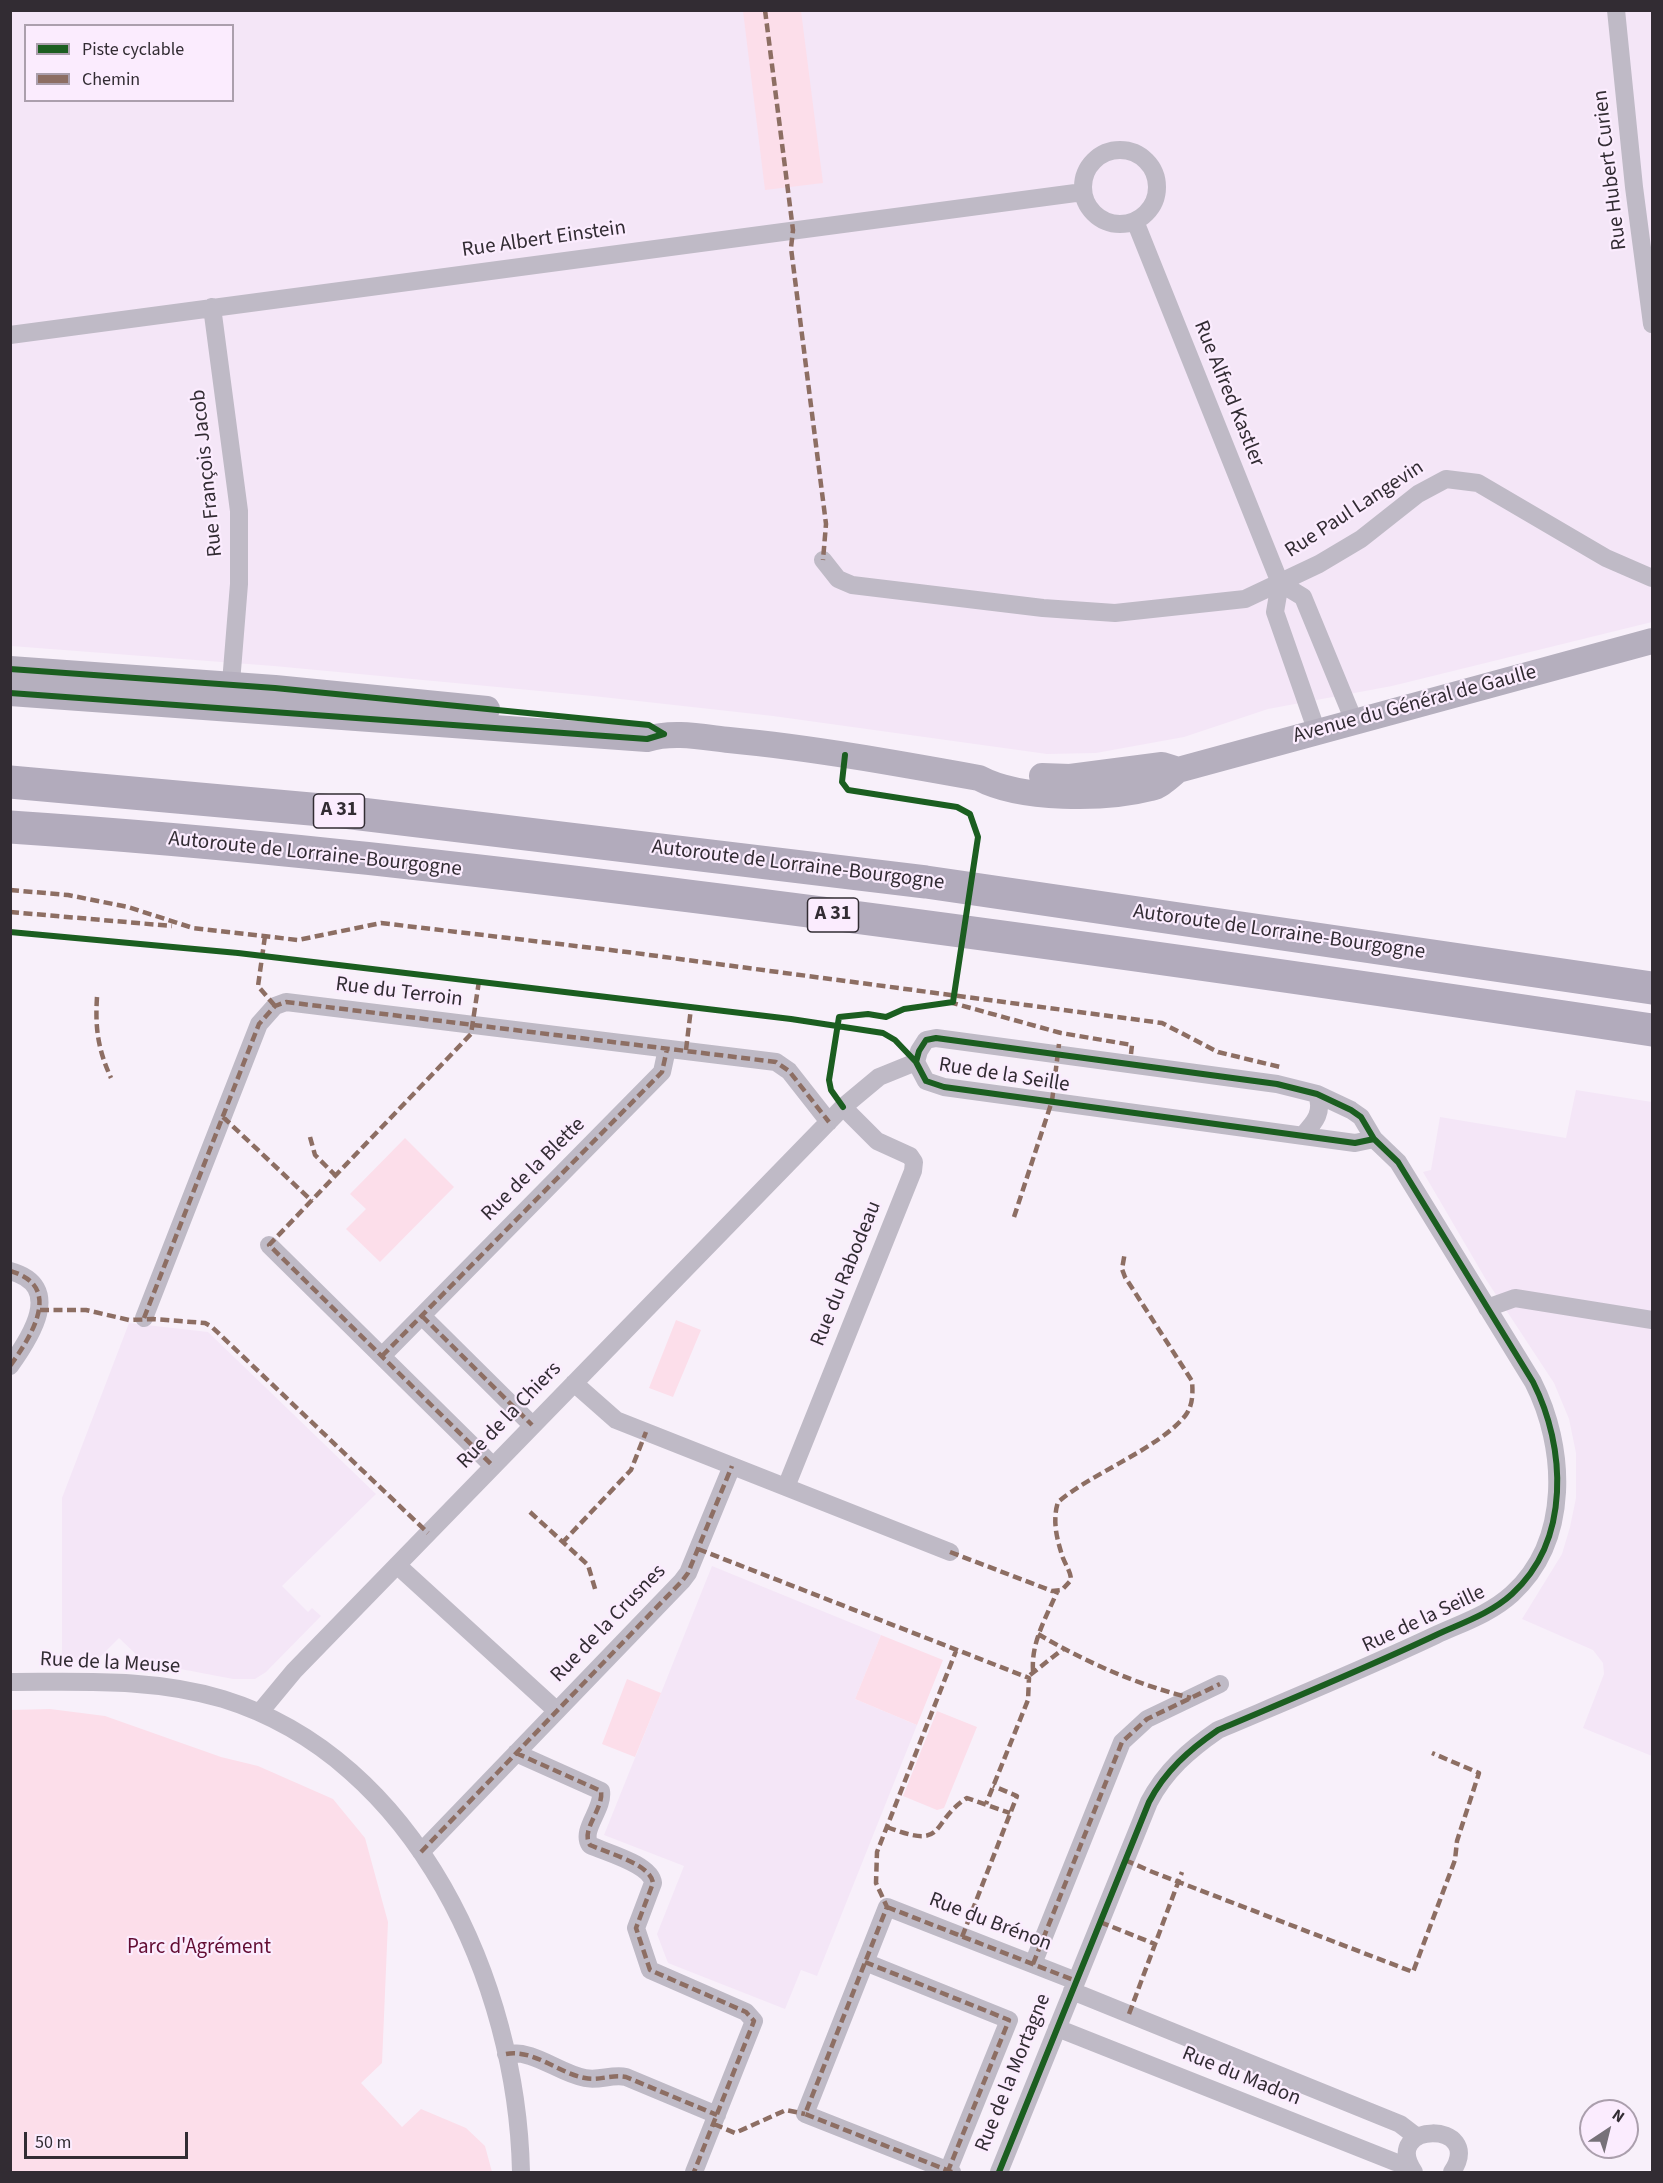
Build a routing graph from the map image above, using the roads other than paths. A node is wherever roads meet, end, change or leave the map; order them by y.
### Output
1 (1616, 10) edge
2 (1083, 192) junction
3 (1135, 221) junction
4 (212, 307) junction
5 (1653, 324) edge
6 (10, 335) edge
7 (823, 560) dead end
8 (1653, 578) edge
9 (1280, 584) junction
10 (1653, 641) edge
11 (10, 669) edge
12 (10, 693) edge
13 (230, 696) junction
14 (1354, 721) junction
15 (1317, 732) junction
16 (10, 782) edge
17 (10, 827) edge
18 (1653, 988) edge
19 (1653, 1030) edge
20 (667, 1049) junction
21 (916, 1062) junction
22 (1317, 1094) junction
23 (843, 1107) junction
24 (829, 1122) junction
25 (1304, 1135) junction
26 (1374, 1139) junction
27 (795, 1155) joint
28 (269, 1245) dead end
29 (10, 1270) edge
30 (1487, 1308) junction
31 (422, 1316) junction
32 (144, 1318) dead end
33 (1653, 1320) edge
34 (382, 1356) junction
35 (10, 1366) edge
36 (574, 1383) junction
37 (532, 1425) junction
38 (493, 1466) junction
39 (732, 1466) junction
40 (786, 1488) junction
41 (950, 1552) dead end
42 (397, 1565) junction
43 (10, 1682) edge
44 (1220, 1684) dead end
45 (557, 1711) junction
46 (260, 1712) junction
47 (516, 1753) junction
48 (421, 1852) junction
49 (865, 1962) junction
50 (1033, 1964) junction
51 (1074, 1986) junction
52 (1057, 2028) junction
53 (506, 2054) junction
54 (717, 2115) junction
55 (1417, 2137) junction
56 (1411, 2169) edge
57 (1460, 2170) edge
58 (521, 2172) edge
59 (694, 2172) edge
60 (950, 2172) edge
61 (999, 2172) edge

1 - 5 street, Rue Hubert Curien
2 - 3 street
2 - 3 street
2 - 4 street, Rue Albert Einstein
3 - 9 street, Rue Alfred Kastler
4 - 6 street, Rue Albert Einstein
4 - 13 street, Rue François Jacob
7 - 9 street, Rue Paul Langevin
8 - 9 street, Rue Paul Langevin
9 - 14 street
9 - 15 street
10 - 14 main road, Avenue du Général de Gaulle
11 - 13 main road
12 - 13 main road
13 - 15 main road, Avenue du Général de Gaulle
14 - 15 main road, Avenue du Général de Gaulle
16 - 18 highway, Autoroute de Lorraine-Bourgogne / A 31
17 - 19 highway, Autoroute de Lorraine-Bourgogne / A 31
20 - 24 street, Rue du Terroin
20 - 31 street, Rue de la Blette
20 - 32 street, Rue du Terroin
21 - 22 street, Rue de la Seille
21 - 23 street, Rue de la Seille
21 - 25 street, Rue de la Seille
22 - 25 street
22 - 26 street, Rue de la Seille
23 - 24 street, Rue de la Seille
23 - 40 street, Rue du Rabodeau
24 - 27 street, Rue de la Seille
25 - 26 street, Rue de la Seille
26 - 30 street, Rue de la Seille
27 - 36 street, Rue de la Chiers
28 - 34 street
29 - 35 street
30 - 33 street
30 - 51 street, Rue de la Seille
31 - 34 street, Rue de la Blette
31 - 37 street
34 - 38 street
36 - 37 street, Rue de la Chiers
36 - 39 street
37 - 38 street, Rue de la Chiers
38 - 42 street, Rue de la Chiers
39 - 40 street
39 - 45 street, Rue de la Crusnes
40 - 41 street
42 - 45 street, Rue de la Crusnes
42 - 46 street, Rue de la Chiers
43 - 46 street, Rue de la Meuse
44 - 50 street
45 - 47 street
46 - 48 street, Rue de la Meuse
47 - 48 street
47 - 54 street
48 - 53 street, Rue de la Meuse
49 - 50 street, Rue du Brénon
49 - 60 street
49 - 60 street
50 - 51 street, Rue du Brénon
51 - 52 street, Rue de la Mortagne
51 - 55 street, Rue du Madon
52 - 56 street, Rue du Madon
52 - 61 street, Rue de la Mortagne
53 - 54 street
53 - 58 street, Rue de la Meuse
54 - 59 street
55 - 56 street
55 - 57 street

